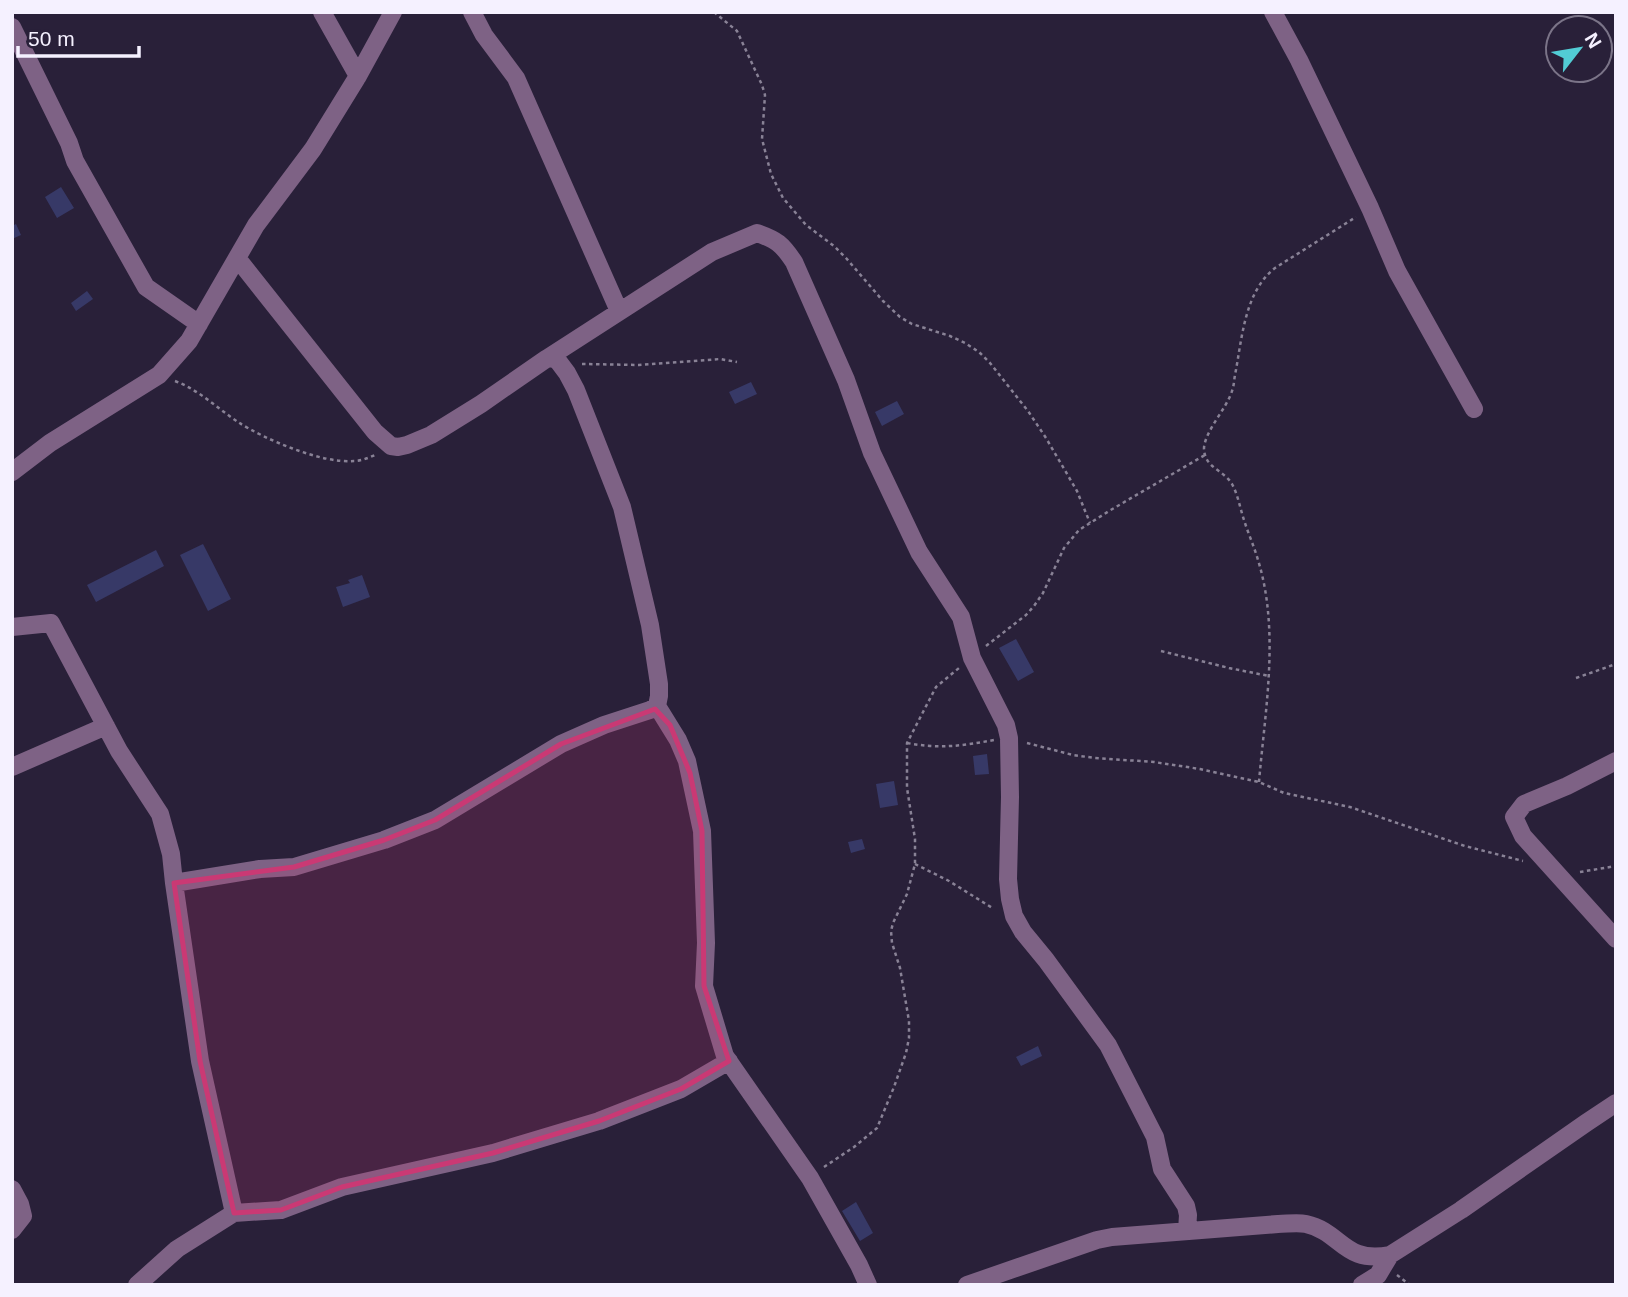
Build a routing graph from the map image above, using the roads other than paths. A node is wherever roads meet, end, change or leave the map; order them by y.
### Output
1 (322, 12) edge
2 (393, 12) edge
3 (472, 12) edge
4 (1273, 12) edge
5 (15, 39) edge
6 (358, 76) junction
7 (237, 258) junction
8 (620, 311) junction
9 (199, 324) junction
10 (553, 361) junction
11 (1474, 409) dead end
12 (12, 472) edge
13 (12, 627) edge
14 (657, 706) junction
15 (106, 726) junction
16 (1616, 761) edge
17 (12, 767) edge
18 (174, 883) junction
19 (1616, 939) edge
20 (729, 1061) junction
21 (1616, 1103) edge
22 (12, 1189) edge
23 (234, 1213) junction
24 (12, 1230) edge
25 (1187, 1231) junction
26 (1390, 1255) junction
27 (137, 1285) edge
28 (868, 1285) edge
29 (967, 1285) edge
30 (1362, 1285) edge

1 - 6 street
2 - 6 street
3 - 8 street
4 - 11 street
5 - 9 street
6 - 7 street
7 - 9 street
7 - 10 street
8 - 10 street
8 - 25 street
9 - 12 street
10 - 14 street
13 - 15 street
14 - 18 street
14 - 20 street
15 - 17 street
15 - 18 street
16 - 19 street
18 - 23 street
20 - 23 street
20 - 28 street
21 - 26 street
22 - 24 street
23 - 27 street
25 - 26 street
25 - 29 street
26 - 30 street

